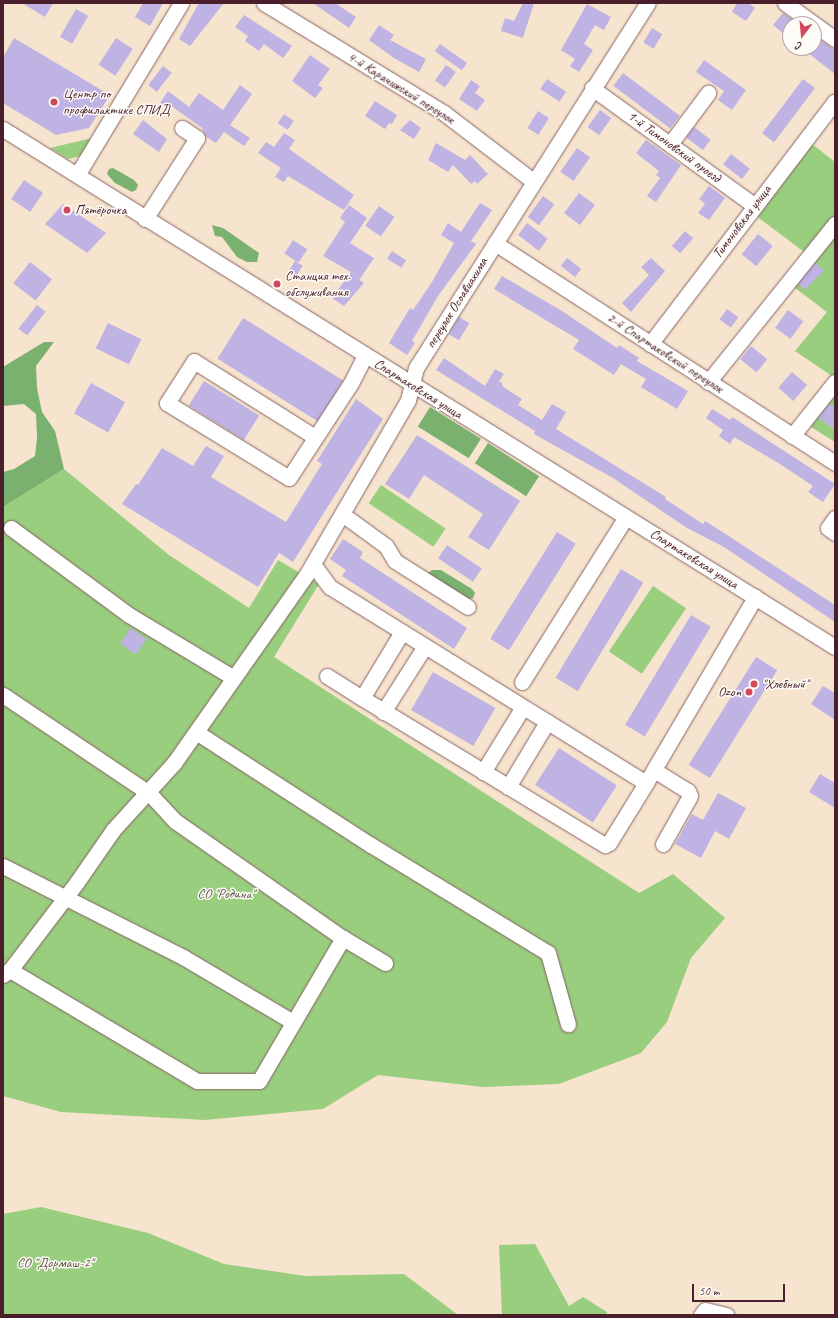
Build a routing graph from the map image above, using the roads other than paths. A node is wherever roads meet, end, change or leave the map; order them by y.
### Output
1 (181, 3) edge
2 (264, 3) edge
3 (648, 3) edge
4 (785, 3) edge
5 (835, 39) edge
6 (592, 88) junction
7 (708, 93) dead end
8 (835, 101) edge
9 (182, 128) dead end
10 (3, 129) edge
11 (670, 144) junction
12 (77, 175) junction
13 (533, 181) junction
14 (755, 206) junction
15 (145, 219) junction
16 (835, 224) edge
17 (495, 243) junction
18 (650, 344) junction
19 (365, 356) junction
20 (708, 382) junction
21 (835, 382) edge
22 (411, 385) junction
23 (792, 436) junction
24 (315, 437) junction
25 (835, 463) edge
26 (342, 514) junction
27 (626, 517) junction
28 (835, 518) edge
29 (11, 528) dead end
30 (835, 533) edge
31 (313, 564) junction
32 (755, 597) junction
33 (468, 607) dead end
34 (402, 632) junction
35 (425, 646) junction
36 (835, 647) edge
37 (327, 676) dead end
38 (232, 677) junction
39 (522, 682) dead end
40 (3, 695) edge
41 (362, 698) junction
42 (523, 707) junction
43 (384, 712) junction
44 (547, 722) junction
45 (196, 732) junction
46 (654, 770) junction
47 (483, 772) junction
48 (646, 783) junction
49 (508, 787) junction
50 (149, 793) junction
51 (663, 844) dead end
52 (3, 866) edge
53 (64, 897) junction
54 (343, 938) junction
55 (385, 963) dead end
56 (7, 972) edge
57 (293, 1022) junction
58 (568, 1024) dead end
59 (701, 1315) edge
60 (726, 1315) edge

1 - 12 street
2 - 13 street, 4-й Карачижский переулок
3 - 6 street, переулок Осоавиахима
4 - 5 street
6 - 11 street, 1-й Тимоновский проезд
6 - 13 street, переулок Осоавиахима
7 - 11 street
8 - 14 street, Тимоновская улица
9 - 15 street
10 - 12 street, Спартаковская улица
11 - 14 street, 1-й Тимоновский проезд
12 - 15 street, Спартаковская улица
13 - 17 street, переулок Осоавиахима
14 - 18 street, Тимоновская улица
15 - 19 street, Спартаковская улица
16 - 20 street
17 - 18 street, 2-й Спартаковский переулок
17 - 22 street, переулок Осоавиахима
18 - 20 street, 2-й Спартаковский переулок
19 - 22 street, Спартаковская улица
19 - 24 street
20 - 23 street, 2-й Спартаковский переулок
21 - 23 street
22 - 26 street, переулок Осоавиахима
22 - 27 street, Спартаковская улица
23 - 25 street, 2-й Спартаковский переулок
24 - 24 street
26 - 31 street, переулок Осоавиахима
26 - 33 street
27 - 32 street, Спартаковская улица
27 - 39 street
28 - 30 street
29 - 38 street
31 - 34 street
31 - 38 street, переулок Осоавиахима
32 - 36 street, Спартаковская улица
32 - 46 street
34 - 35 street
34 - 41 street
35 - 42 street
35 - 43 street
37 - 41 street
38 - 45 street, переулок Осоавиахима
40 - 50 street
41 - 43 street
42 - 44 street
42 - 47 street
43 - 47 street
44 - 48 street
44 - 49 street
45 - 50 street, переулок Осоавиахима
45 - 58 street
46 - 48 street
46 - 51 street
47 - 49 street
48 - 49 street
50 - 53 street, переулок Осоавиахима
50 - 54 street
52 - 53 street
53 - 56 street, переулок Осоавиахима
53 - 57 street
54 - 55 street
54 - 57 street
56 - 57 street
59 - 60 street

